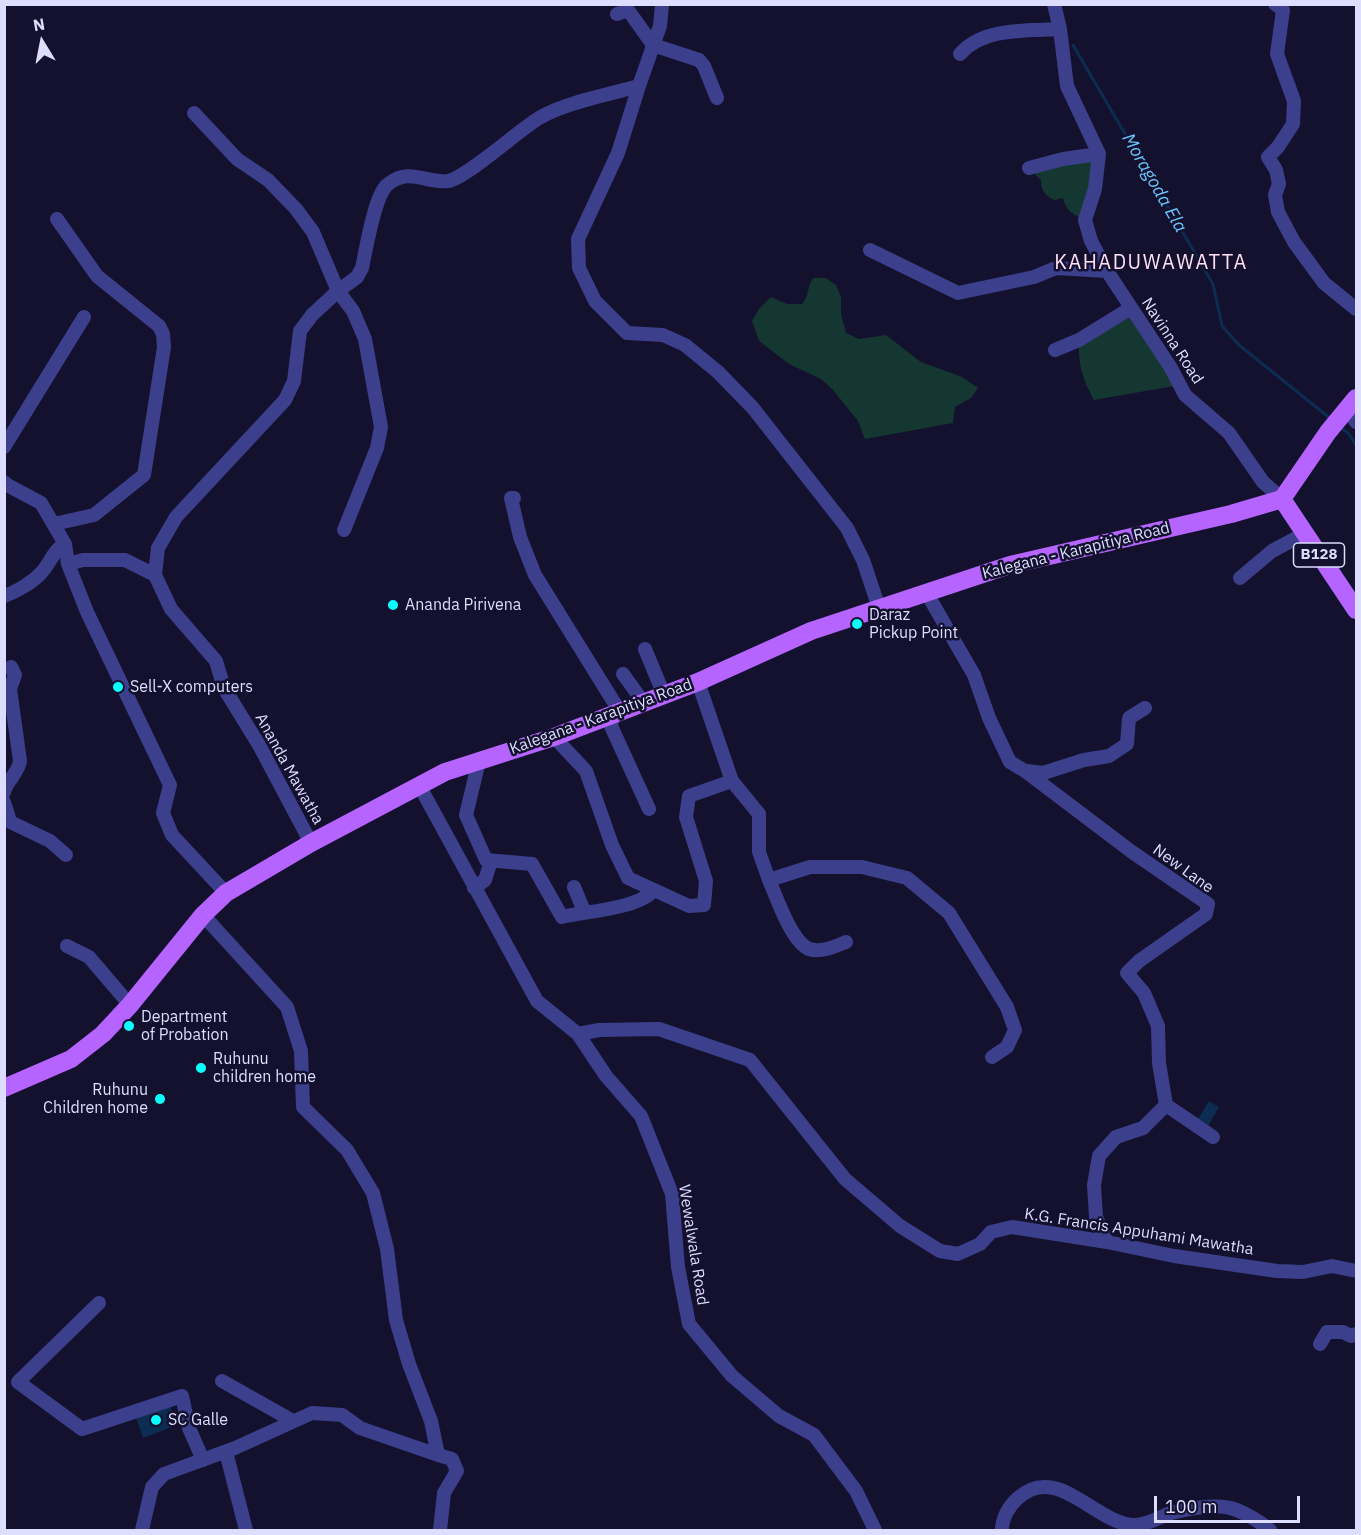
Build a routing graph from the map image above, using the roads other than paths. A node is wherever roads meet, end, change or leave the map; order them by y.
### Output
1 (662, 4) edge
2 (1054, 4) edge
3 (1275, 4) edge
4 (617, 14) dead end
5 (1060, 29) junction
6 (653, 45) junction
7 (960, 54) dead end
8 (639, 86) junction
9 (717, 98) dead end
10 (194, 113) dead end
11 (1099, 154) junction
12 (1029, 168) dead end
13 (57, 219) dead end
14 (870, 250) dead end
15 (1107, 271) junction
16 (338, 291) junction
17 (1131, 308) junction
18 (1356, 309) edge
19 (84, 317) dead end
20 (1055, 350) dead end
21 (1351, 411) edge
22 (4, 447) edge
23 (4, 482) edge
24 (514, 498) dead end
25 (1282, 499) junction
26 (54, 524) junction
27 (344, 530) dead end
28 (1304, 534) junction
29 (65, 544) junction
30 (68, 564) junction
31 (154, 575) junction
32 (1240, 578) dead end
33 (927, 592) junction
34 (4, 596) edge
35 (879, 608) junction
36 (1356, 610) edge
37 (645, 649) dead end
38 (10, 667) dead end
39 (623, 674) dead end
40 (698, 682) junction
41 (664, 695) junction
42 (644, 703) junction
43 (1145, 708) dead end
44 (616, 713) junction
45 (554, 737) junction
46 (479, 761) junction
47 (1025, 771) junction
48 (732, 781) junction
49 (419, 785) junction
50 (4, 792) edge
51 (4, 802) edge
52 (649, 809) dead end
53 (7, 820) edge
54 (310, 843) junction
55 (66, 855) dead end
56 (491, 861) junction
57 (769, 880) junction
58 (574, 887) dead end
59 (474, 888) junction
60 (654, 890) junction
61 (226, 894) junction
62 (584, 911) junction
63 (203, 915) junction
64 (846, 942) dead end
65 (68, 946) dead end
66 (130, 1005) junction
67 (578, 1034) junction
68 (992, 1057) dead end
69 (4, 1088) edge
70 (1166, 1105) junction
71 (1213, 1137) dead end
72 (1107, 1242) junction
73 (1356, 1271) edge
74 (99, 1303) dead end
75 (1356, 1334) edge
76 (1320, 1344) dead end
77 (222, 1381) dead end
78 (293, 1421) junction
79 (226, 1452) junction
80 (438, 1455) junction
81 (203, 1460) junction
82 (142, 1530) edge
83 (246, 1530) edge
84 (440, 1530) edge
85 (875, 1530) edge
86 (1002, 1530) edge
87 (1270, 1530) edge

1 - 6 street
2 - 5 street
3 - 18 street
4 - 6 street
5 - 7 street
5 - 11 street
6 - 8 street
6 - 9 street
8 - 16 street
8 - 35 street
10 - 16 street
11 - 12 street
11 - 15 street, Navinna Road
13 - 26 street
14 - 15 street
15 - 17 street, Navinna Road
16 - 27 street
16 - 31 street
17 - 20 street
17 - 25 street, Navinna Road
19 - 22 street
21 - 25 main road
23 - 26 street
24 - 44 street
25 - 28 main road, B128
25 - 33 main road, Kalegana - Karapitiya Road
26 - 29 street
28 - 32 street
28 - 36 main road, B128
29 - 30 street
29 - 34 street
30 - 31 street
30 - 61 street
31 - 54 street, Ananda Mawatha
33 - 35 main road, Kalegana - Karapitiya Road
33 - 47 street, New Lane
35 - 40 main road, Kalegana - Karapitiya Road
37 - 41 street
38 - 50 street
39 - 42 street
40 - 41 main road, Kalegana - Karapitiya Road
40 - 48 street
41 - 42 main road, Kalegana - Karapitiya Road
42 - 44 main road, Kalegana - Karapitiya Road
43 - 47 street
44 - 45 main road, Kalegana - Karapitiya Road
44 - 52 street
45 - 46 main road, Kalegana - Karapitiya Road
45 - 60 street
46 - 49 main road, Kalegana - Karapitiya Road
46 - 56 street
47 - 70 street, New Lane
48 - 57 street
48 - 60 street
49 - 54 main road, Kalegana - Karapitiya Road
49 - 59 street, Wewalwala Road
51 - 53 street
53 - 55 street
54 - 61 main road, Kalegana - Karapitiya Road
56 - 59 street
56 - 62 street
57 - 64 street
57 - 68 street
58 - 62 street
59 - 67 street, Wewalwala Road
60 - 62 street
61 - 63 main road, Kalegana - Karapitiya Road
63 - 66 main road, Kalegana - Karapitiya Road
63 - 80 street
65 - 66 street
66 - 69 main road, Kalegana - Karapitiya Road
67 - 72 street, K.G. Francis Appuhami Mawatha
67 - 85 street, Wewalwala Road
70 - 71 street
70 - 72 street
72 - 73 street, K.G. Francis Appuhami Mawatha
74 - 81 street
75 - 76 street
77 - 78 street
78 - 79 street
78 - 80 street
79 - 81 street
79 - 83 street
80 - 84 street
81 - 82 street
86 - 87 street

